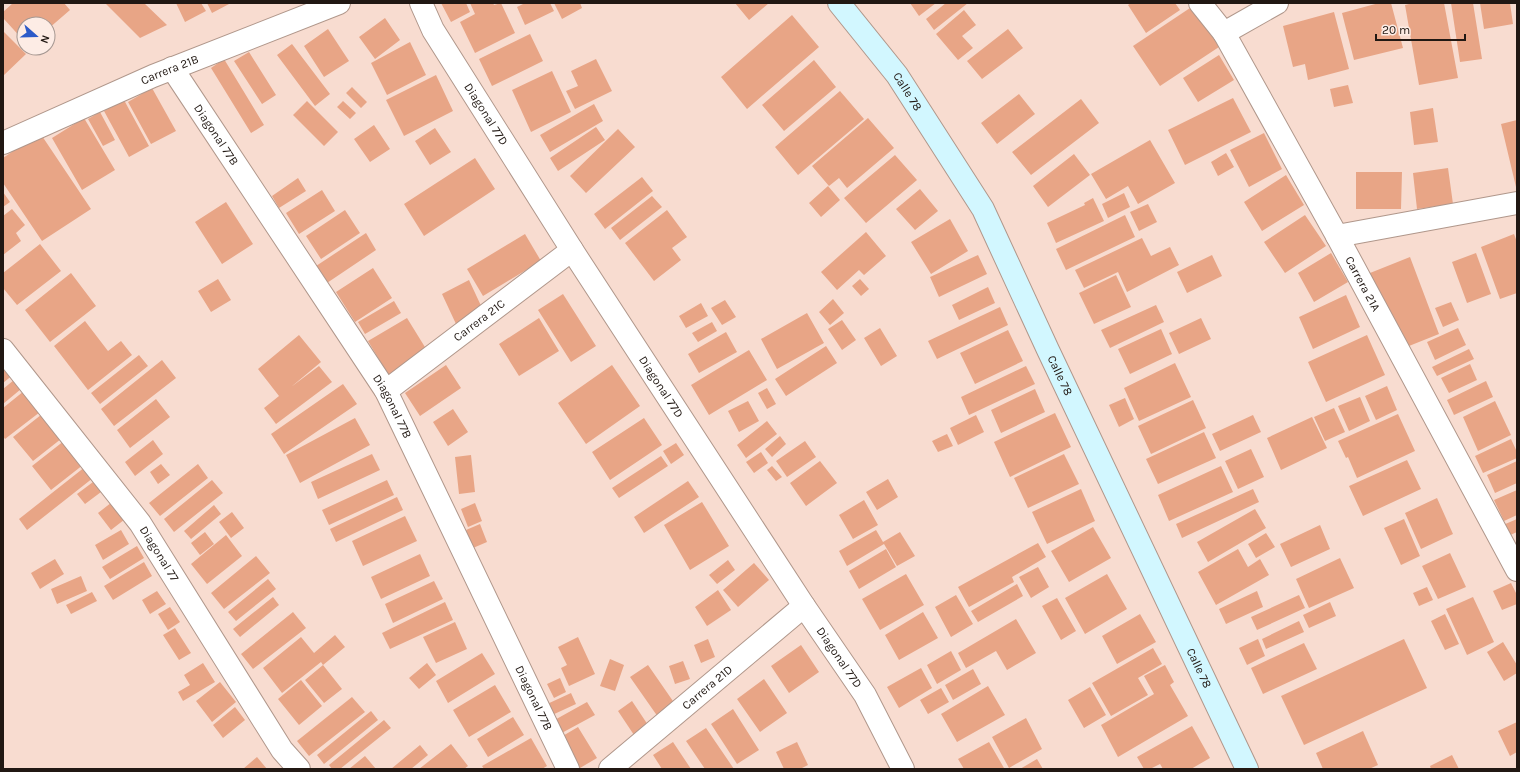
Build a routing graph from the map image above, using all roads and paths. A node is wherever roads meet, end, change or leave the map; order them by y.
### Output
1 (339, 3) edge
2 (421, 3) edge
3 (839, 3) edge
4 (1200, 3) edge
5 (1277, 3) edge
6 (1224, 33) junction
7 (172, 68) junction
8 (3, 143) edge
9 (1517, 203) edge
10 (1337, 236) junction
11 (572, 250) junction
12 (3, 350) edge
13 (386, 391) junction
14 (1517, 570) edge
15 (804, 606) junction
16 (299, 769) edge
17 (568, 769) edge
18 (610, 769) edge
19 (903, 769) edge
20 (1247, 769) edge

1 - 7 street, Carrera 21B
2 - 11 street, Diagonal 77D
3 - 20 street, Calle 78
4 - 6 street, Carrera 21A
5 - 6 street
6 - 10 street, Carrera 21A
7 - 8 street, Carrera 21B
7 - 13 street, Diagonal 77B
9 - 10 street
10 - 14 street, Carrera 21A
11 - 13 street, Carrera 21C
11 - 15 street, Diagonal 77D
12 - 16 street, Diagonal 77
13 - 17 street, Diagonal 77B
15 - 18 street, Carrera 21D
15 - 19 street, Diagonal 77D

